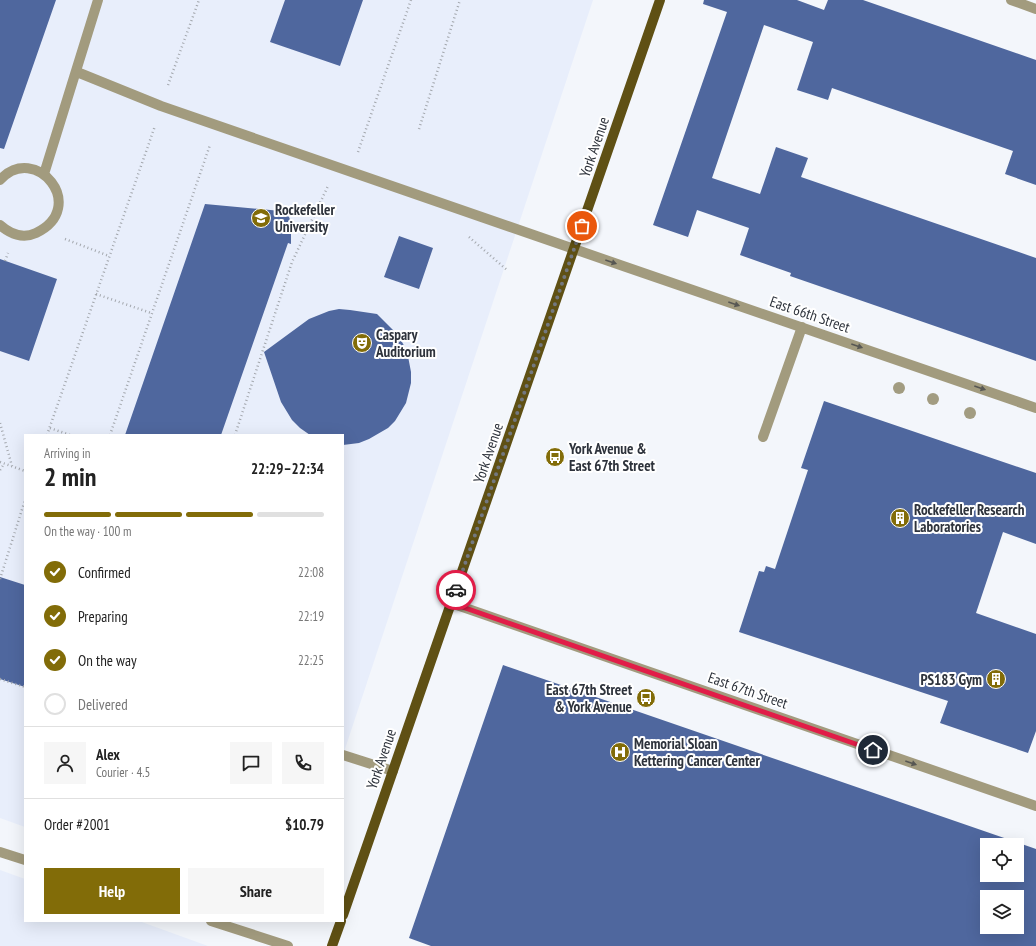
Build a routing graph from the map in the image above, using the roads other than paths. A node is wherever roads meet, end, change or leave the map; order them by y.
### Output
1 (98, 0) edge
2 (660, 0) edge
3 (1011, 0) edge
4 (1036, 8) edge
5 (77, 72) junction
6 (44, 174) junction
7 (0, 180) edge
8 (0, 225) edge
9 (574, 249) junction
10 (802, 327) junction
11 (1036, 408) edge
12 (762, 437) dead end
13 (451, 603) junction
14 (344, 755) edge
15 (393, 771) junction
16 (1036, 806) edge
17 (1, 852) edge
18 (24, 860) edge
19 (344, 912) edge
20 (214, 922) edge
21 (341, 922) edge
22 (288, 946) edge
23 (332, 946) edge

1 - 5 street
2 - 9 main road, York Avenue
3 - 4 street
5 - 6 street
5 - 9 street, East 66th Street
6 - 7 street
6 - 8 street
9 -> 10 street, East 66th Street
9 - 13 main road, York Avenue
10 -> 11 street, East 66th Street
10 - 12 street
13 - 15 main road, York Avenue
13 -> 16 street, East 67th Street
14 - 15 street
15 - 19 main road, York Avenue
17 - 18 street
20 - 22 street
21 - 23 main road

